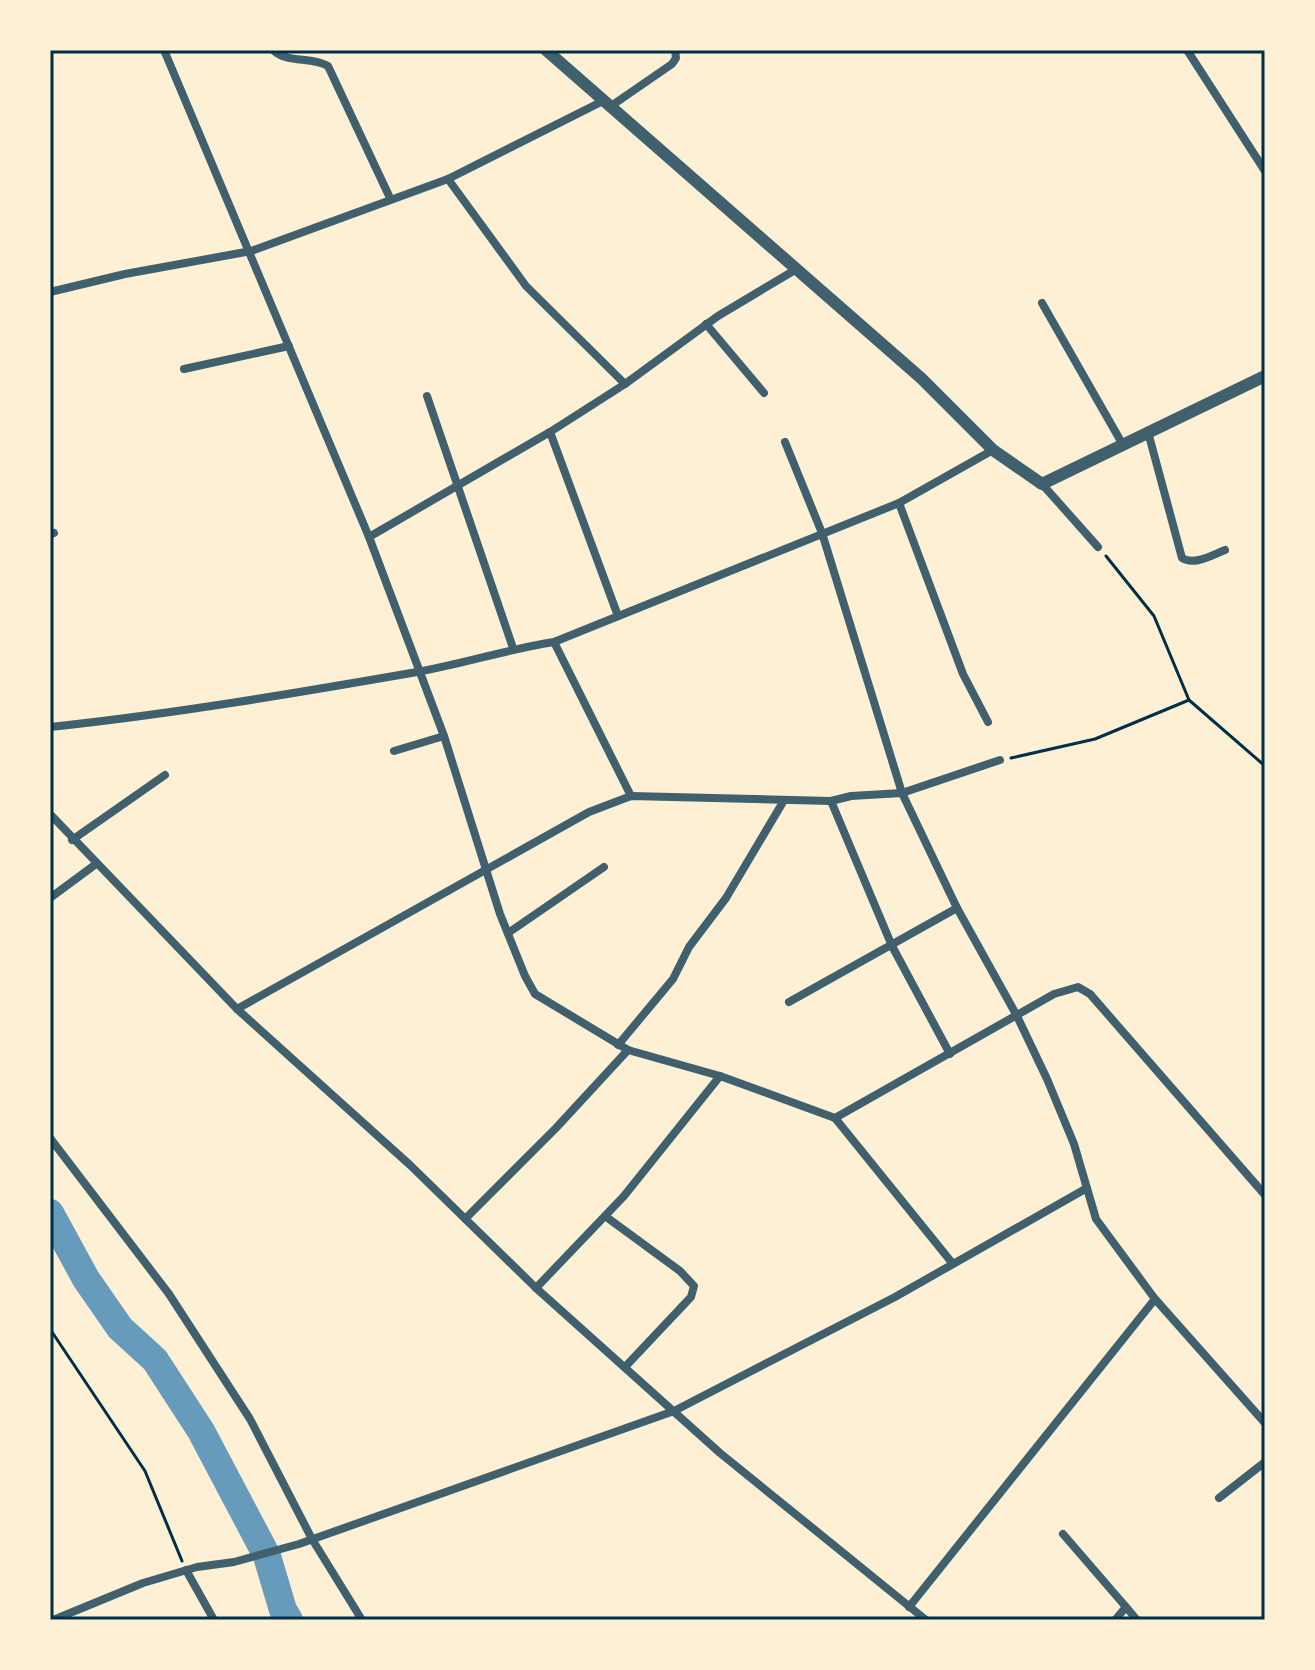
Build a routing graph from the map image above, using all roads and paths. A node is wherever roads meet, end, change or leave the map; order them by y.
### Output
1 (164, 50) edge
2 (273, 50) edge
3 (546, 50) edge
4 (675, 50) edge
5 (1187, 50) edge
6 (607, 104) junction
7 (1262, 158) edge
8 (1265, 171) edge
9 (448, 179) junction
10 (390, 198) junction
11 (251, 251) junction
12 (795, 270) junction
13 (50, 292) edge
14 (1042, 303) dead end
15 (706, 324) junction
16 (289, 346) junction
17 (184, 369) dead end
18 (1265, 376) edge
19 (625, 384) junction
20 (764, 393) dead end
21 (427, 396) dead end
22 (550, 432) junction
23 (1148, 432) junction
24 (785, 442) dead end
25 (1123, 445) junction
26 (993, 450) junction
27 (1042, 484) junction
28 (459, 486) junction
29 (899, 503) junction
30 (822, 533) junction
31 (369, 537) junction
32 (1098, 547) joint
33 (1225, 550) dead end
34 (618, 616) junction
35 (554, 642) junction
36 (513, 648) junction
37 (421, 671) junction
38 (1189, 700) junction
39 (988, 722) dead end
40 (50, 727) edge
41 (444, 736) junction
42 (394, 751) dead end
43 (1000, 760) joint
44 (1265, 766) edge
45 (165, 775) dead end
46 (902, 793) junction
47 (631, 796) junction
48 (831, 801) junction
49 (783, 802) junction
50 (50, 814) edge
51 (72, 840) junction
52 (96, 864) junction
53 (604, 867) dead end
54 (485, 870) junction
55 (50, 898) edge
56 (957, 908) junction
57 (508, 933) junction
58 (892, 946) junction
59 (789, 1002) dead end
60 (237, 1009) junction
61 (1017, 1016) junction
62 (618, 1045) junction
63 (626, 1052) junction
64 (950, 1054) junction
65 (719, 1078) junction
66 (835, 1118) junction
67 (50, 1138) edge
68 (1087, 1188) junction
69 (1265, 1195) edge
70 (605, 1216) junction
71 (466, 1218) junction
72 (953, 1264) junction
73 (536, 1288) junction
74 (1155, 1299) junction
75 (50, 1329) edge
76 (625, 1367) junction
77 (674, 1411) junction
78 (1265, 1423) edge
79 (1265, 1462) edge
80 (1219, 1498) dead end
81 (1063, 1534) dead end
82 (312, 1539) junction
83 (186, 1570) junction
84 (909, 1607) junction
85 (1126, 1607) junction
86 (53, 1620) edge
87 (214, 1620) edge
88 (362, 1620) edge
89 (926, 1620) edge
90 (1115, 1620) edge
91 (1137, 1620) edge

1 - 11 street
2 - 10 street
3 - 6 street
4 - 6 street
5 - 7 street
6 - 9 street
6 - 12 street
7 - 8 street
9 - 10 street
9 - 19 street
10 - 11 street
11 - 13 street
11 - 16 street
12 - 15 street
12 - 26 street
14 - 25 street
15 - 19 street
15 - 20 street
16 - 17 street
16 - 31 street
18 - 23 street
19 - 22 street
21 - 28 street
22 - 28 street
22 - 34 street
23 - 25 street
23 - 33 street
24 - 30 street
25 - 27 street
26 - 27 street
26 - 29 street
27 - 32 street
28 - 31 street
28 - 36 street
29 - 30 street
29 - 39 street
30 - 34 street
30 - 46 street
31 - 37 street
32 - 38 path
34 - 35 street
35 - 36 street
35 - 47 street
36 - 37 street
37 - 40 street
37 - 41 street
38 - 43 path
38 - 44 path
41 - 42 street
41 - 54 street
43 - 46 street
45 - 51 street
46 - 48 street
46 - 56 street
47 - 49 street
47 - 54 street
48 - 49 street
48 - 58 street
49 - 62 street
50 - 51 street
51 - 52 street
52 - 55 street
52 - 60 street
53 - 57 street
54 - 57 street
54 - 60 street
56 - 58 street
56 - 61 street
57 - 62 street
58 - 59 street
58 - 64 street
60 - 71 street
61 - 64 street
61 - 68 street
61 - 69 street
62 - 63 street
63 - 65 street
63 - 71 street
64 - 66 street
65 - 66 street
65 - 70 street
66 - 72 street
67 - 82 street
68 - 72 street
68 - 74 street
70 - 73 street
70 - 76 street
71 - 73 street
72 - 77 street
73 - 76 street
74 - 78 street
74 - 84 street
75 - 83 path
76 - 77 street
77 - 82 street
77 - 84 street
79 - 80 street
81 - 85 street
82 - 83 street
82 - 88 street
83 - 86 street
83 - 87 street
84 - 89 street
85 - 90 street
85 - 91 street

